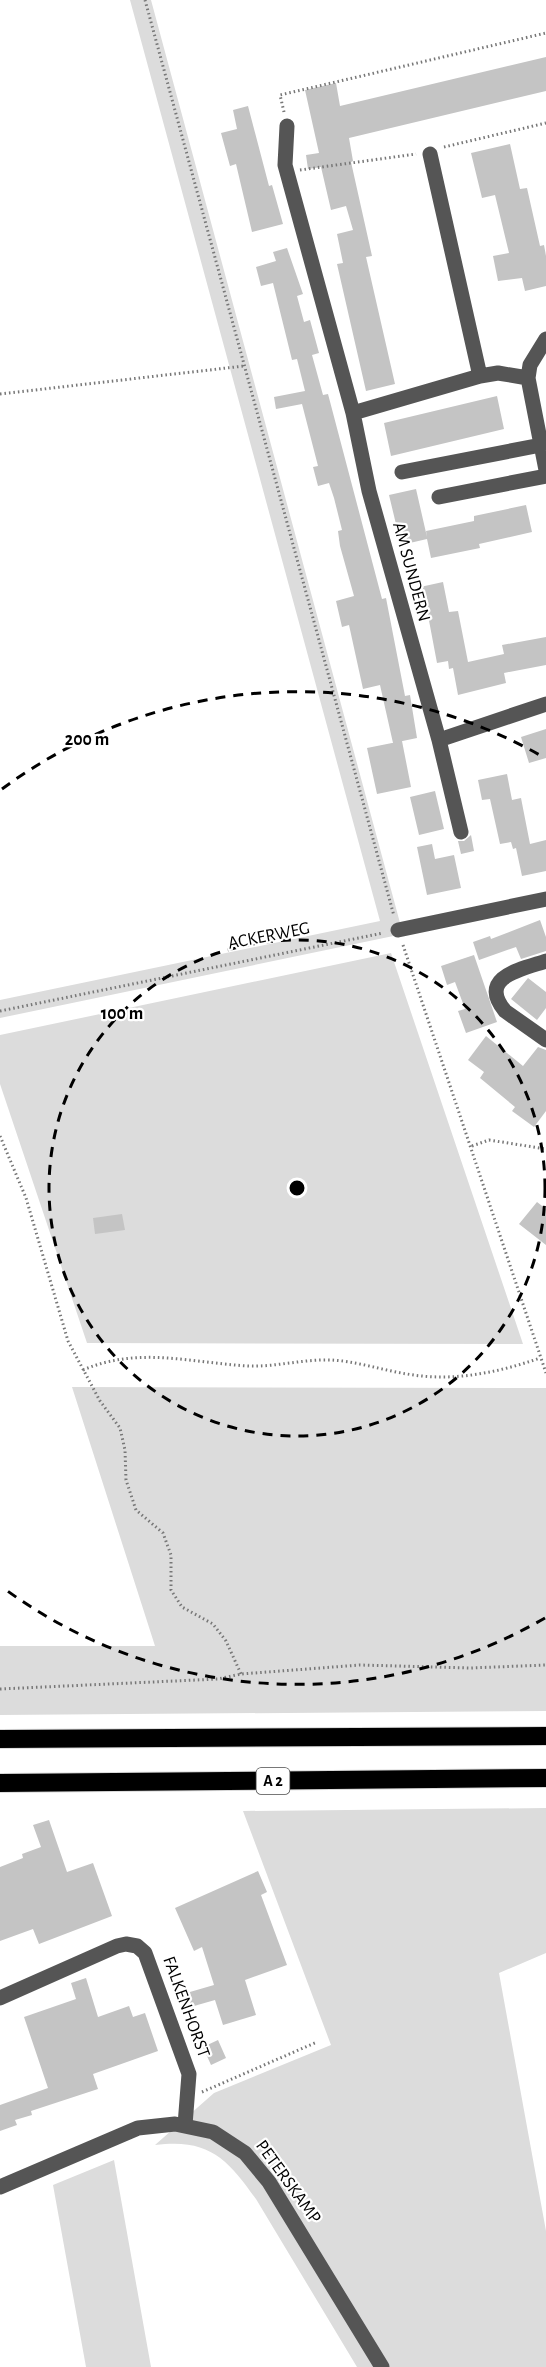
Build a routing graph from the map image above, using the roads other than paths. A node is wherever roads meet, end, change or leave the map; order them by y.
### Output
1 (287, 126) road end
2 (430, 154) dead end
3 (546, 339) edge
4 (480, 376) junction
5 (528, 378) junction
6 (353, 413) junction
7 (540, 445) junction
8 (546, 470) edge
9 (402, 472) dead end
10 (546, 476) edge
11 (439, 497) dead end
12 (546, 704) edge
13 (439, 740) junction
14 (461, 831) dead end
15 (546, 899) edge
16 (398, 930) road end
17 (546, 961) edge
18 (546, 1040) edge
19 (546, 1736) edge
20 (0, 1739) edge
21 (546, 1778) edge
22 (0, 1783) edge
23 (0, 1998) edge
24 (185, 2125) junction
25 (0, 2187) edge
26 (382, 2367) edge

1 - 6 street, AM SUNDERN
2 - 4 street
3 - 5 street
4 - 5 street
4 - 6 street
5 - 7 street
6 - 13 street, AM SUNDERN
7 - 8 street
7 - 9 street
10 - 11 street
12 - 13 street
13 - 14 street, AM SUNDERN
15 - 16 street
17 - 18 street
19 - 20 highway
21 - 22 highway, A 2
23 - 24 street, FALKENHORST
24 - 25 street, PETERSKAMP
24 - 26 street, PETERSKAMP

